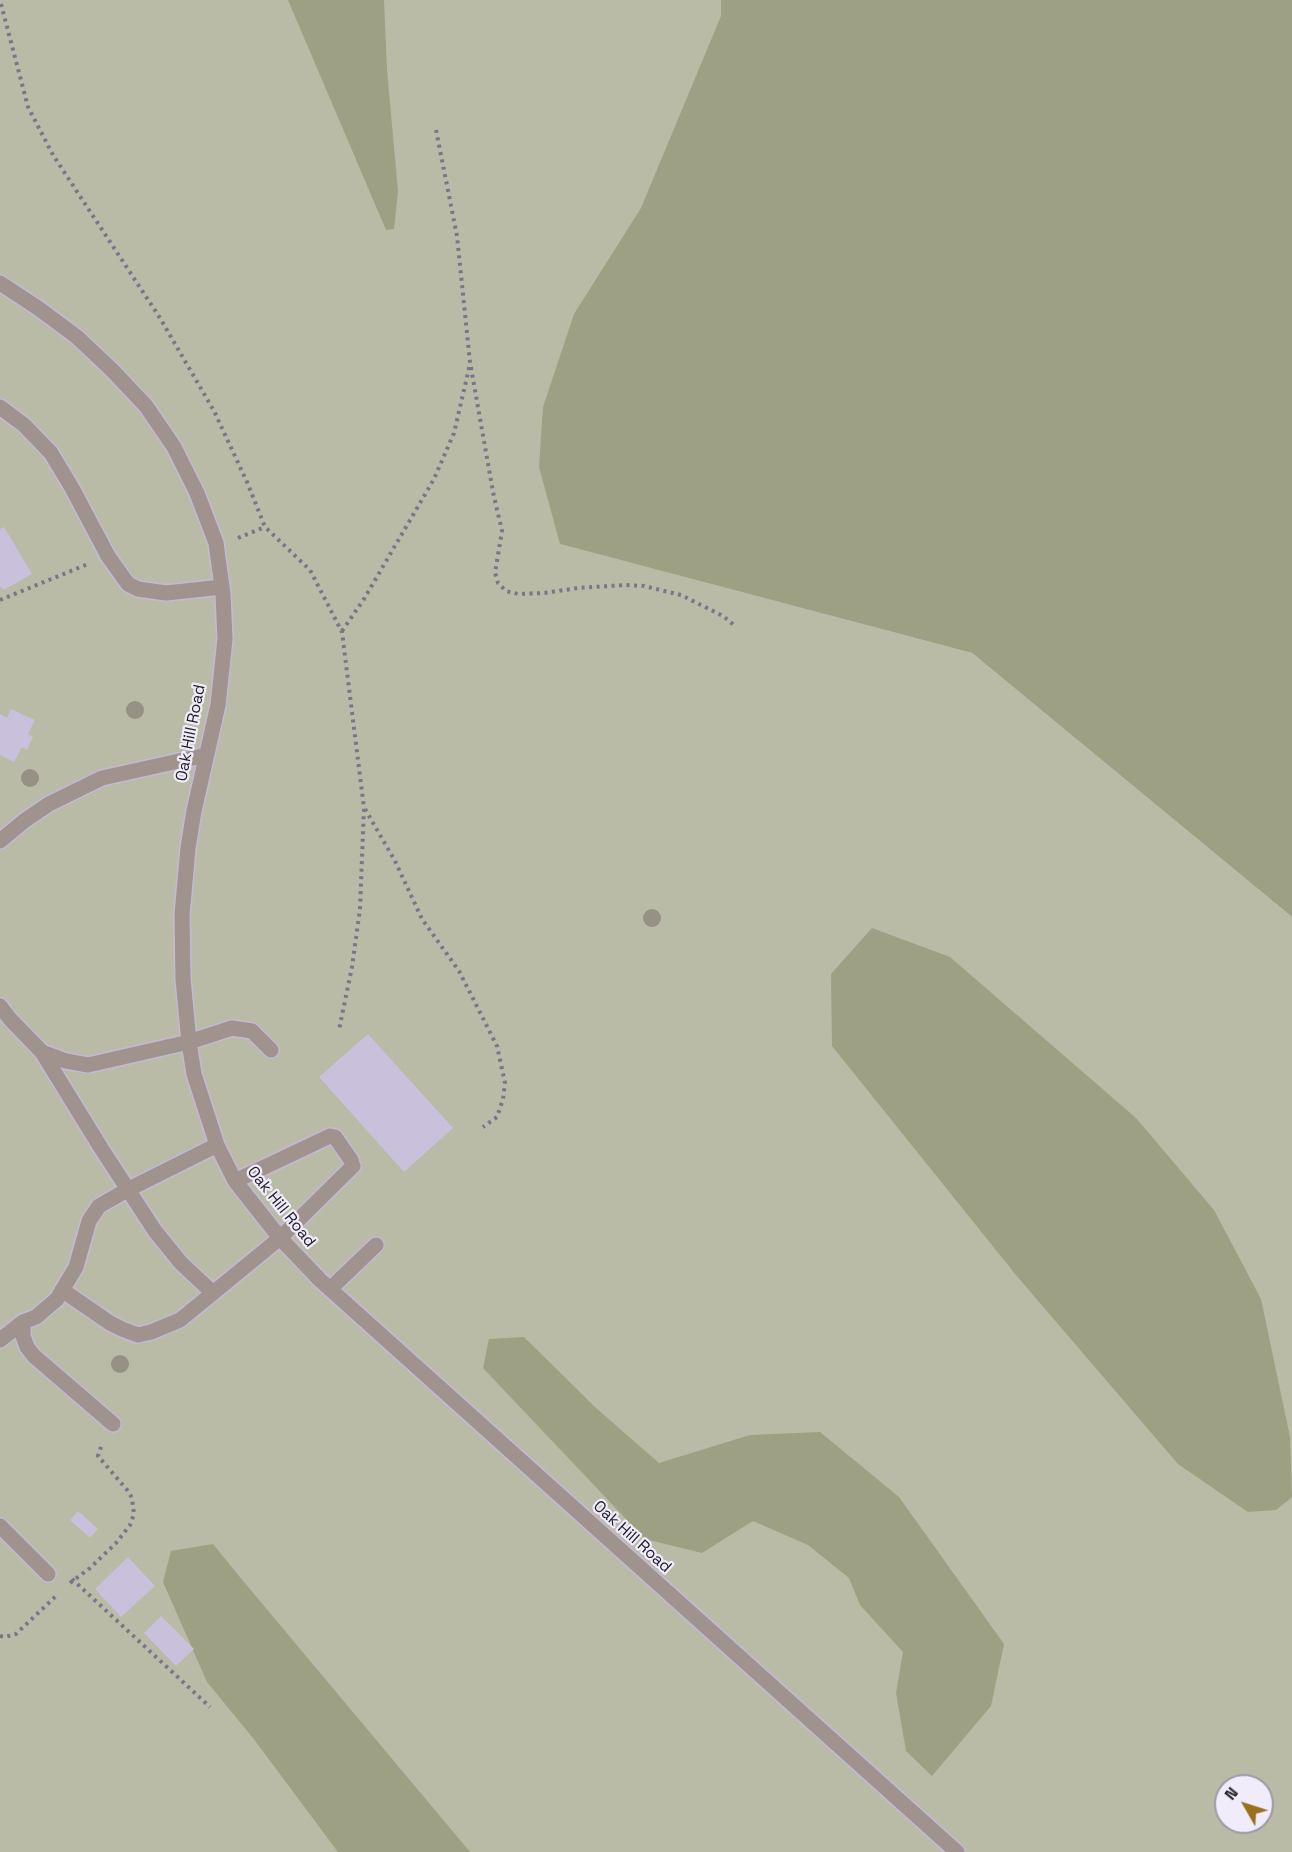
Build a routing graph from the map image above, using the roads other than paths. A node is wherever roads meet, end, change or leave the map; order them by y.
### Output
1 (0, 283) edge
2 (0, 407) edge
3 (222, 587) junction
4 (206, 755) junction
5 (0, 841) edge
6 (0, 1006) edge
7 (189, 1042) junction
8 (272, 1050) dead end
9 (42, 1052) junction
10 (217, 1145) junction
11 (235, 1181) junction
12 (129, 1189) junction
13 (280, 1238) junction
14 (376, 1245) dead end
15 (330, 1289) junction
16 (62, 1290) junction
17 (213, 1293) junction
18 (23, 1322) junction
19 (0, 1340) edge
20 (113, 1424) road end
21 (0, 1526) edge
22 (48, 1574) road end
23 (957, 1852) edge

1 - 3 street, Oak Hill Road
2 - 3 street
3 - 4 street, Oak Hill Road
4 - 5 street
4 - 7 street, Oak Hill Road
6 - 9 street
7 - 8 street
7 - 9 street
7 - 10 street, Oak Hill Road
9 - 12 street
10 - 11 street, Oak Hill Road
10 - 12 street
11 - 13 street, Oak Hill Road
11 - 13 street
12 - 16 street
12 - 17 street
13 - 15 street, Oak Hill Road
13 - 17 street
14 - 15 street
15 - 23 street, Oak Hill Road
16 - 17 street
16 - 18 street
18 - 19 street
18 - 20 street
21 - 22 street

